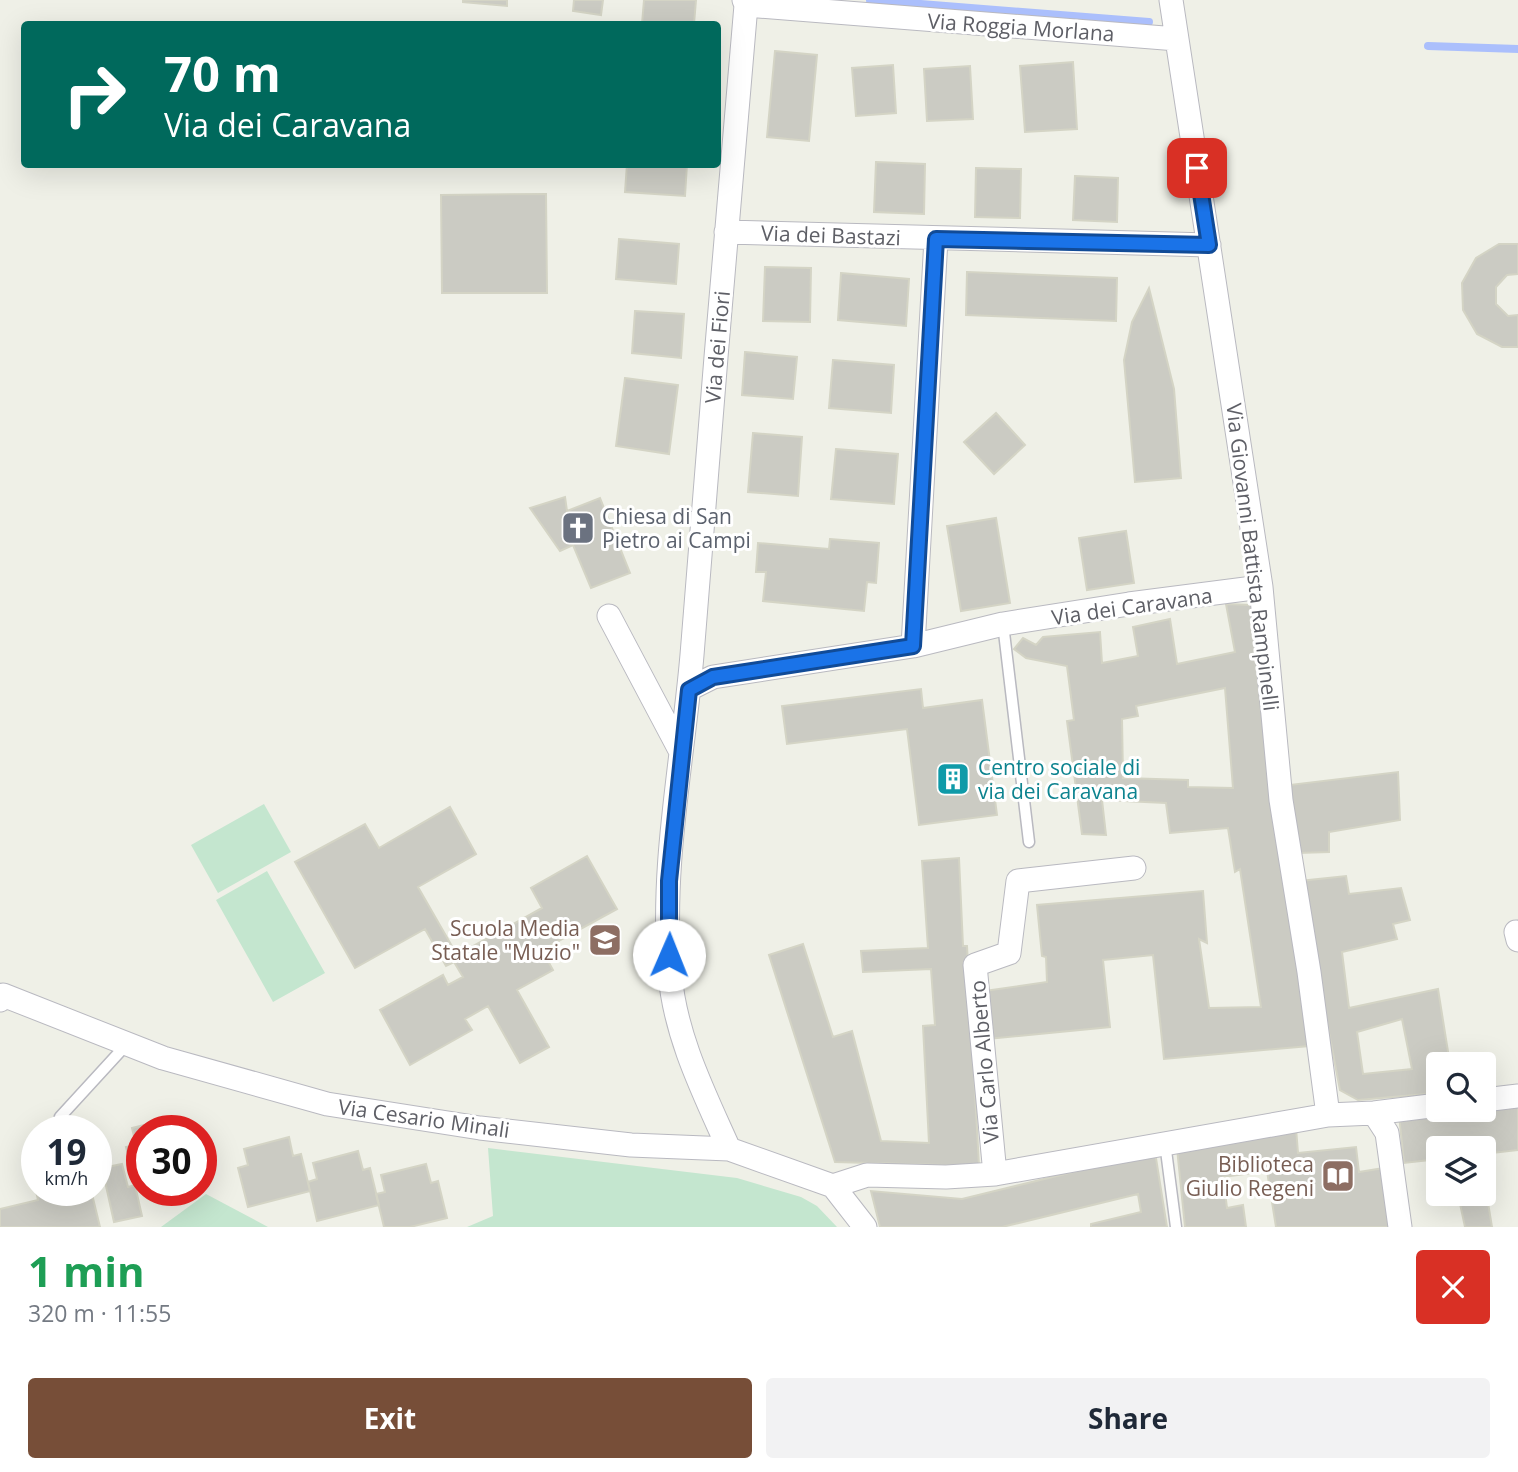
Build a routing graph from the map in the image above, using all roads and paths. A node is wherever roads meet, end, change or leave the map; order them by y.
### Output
1 (1171, 0) edge
2 (745, 3) edge
3 (1177, 39) junction
4 (726, 232) junction
5 (936, 239) junction
6 (1209, 245) junction
7 (1261, 587) junction
8 (610, 616) dead end
9 (1003, 624) junction
10 (913, 646) junction
11 (689, 690) junction
12 (681, 752) junction
13 (1029, 842) dead end
14 (1134, 869) dead end
15 (0, 1000) edge
16 (125, 1045) junction
17 (1518, 1096) edge
18 (1496, 1099) edge
19 (1426, 1106) edge
20 (1374, 1113) junction
21 (62, 1115) edge
22 (1328, 1115) junction
23 (1165, 1143) junction
24 (730, 1149) junction
25 (995, 1174) junction
26 (833, 1186) junction
27 (865, 1227) edge
28 (1176, 1227) edge
29 (1400, 1227) edge

1 - 3 street, Via Giovanni Battista Rampinelli
2 - 3 street, Via Roggia Morlana
2 - 4 street, Via dei Fiori
3 - 6 street, Via Giovanni Battista Rampinelli
4 - 5 street, Via dei Bastazi
4 - 11 street, Via dei Fiori
5 - 6 street, Via dei Bastazi
5 - 10 street
6 - 7 street, Via Giovanni Battista Rampinelli
7 - 9 street, Via dei Caravana
7 - 22 street, Via Giovanni Battista Rampinelli
8 - 12 street
9 - 10 street, Via dei Caravana
9 - 13 lane
10 - 11 street, Via dei Caravana
11 - 12 street, Via dei Fiori
12 - 24 street, Via dei Fiori
14 - 25 street, Via Carlo Alberto
15 - 16 street, Via Cesario Minali
16 - 21 lane
16 - 24 street, Via Cesario Minali
17 - 18 street
19 - 20 street, Via Carlo Alberto
20 - 22 street, Via Carlo Alberto
20 - 29 street
22 - 23 street, Via Carlo Alberto
23 - 25 street, Via Carlo Alberto
23 - 28 lane
24 - 26 street, Via Cesario Minali
25 - 26 street, Via Carlo Alberto
26 - 27 street

